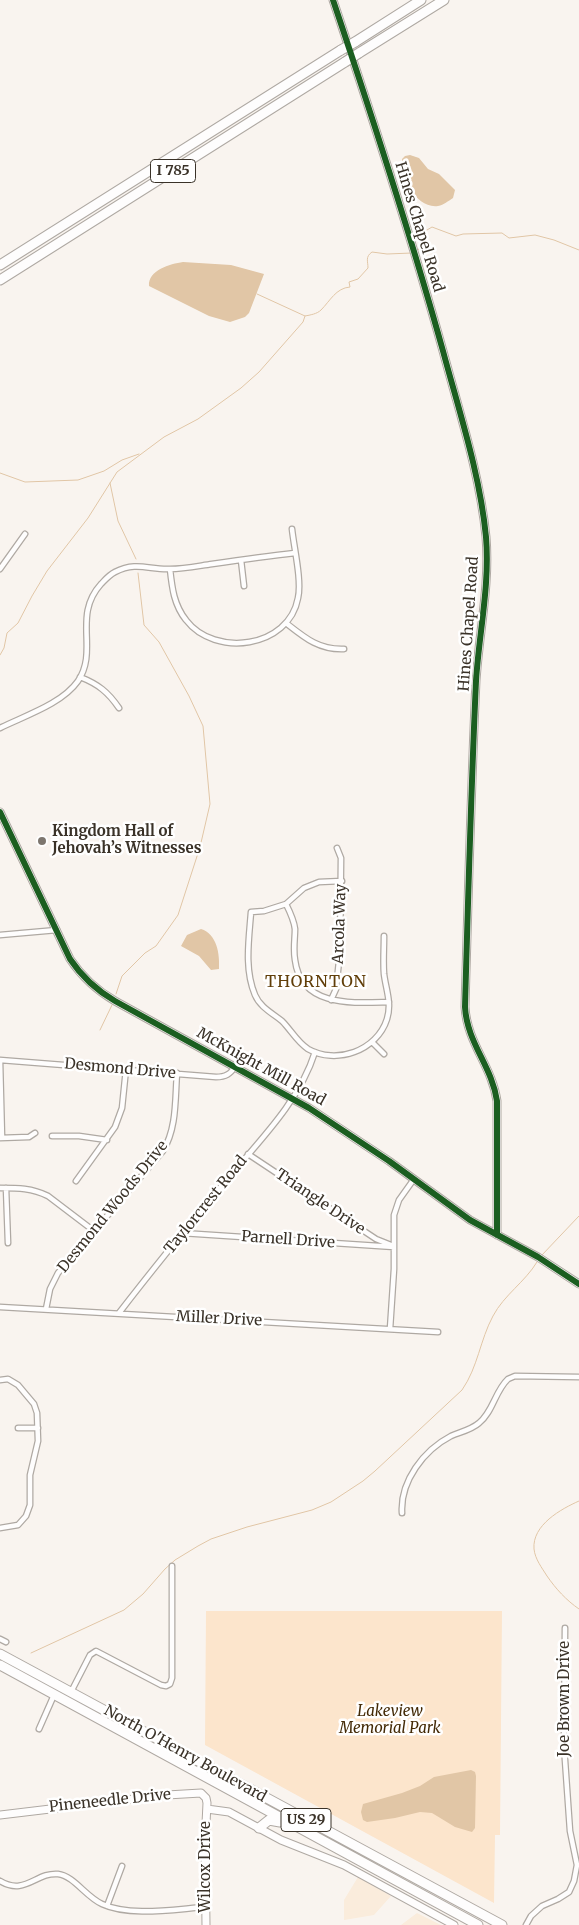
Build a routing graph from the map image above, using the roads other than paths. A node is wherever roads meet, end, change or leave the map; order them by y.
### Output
1 (332, 0) edge
2 (421, 0) edge
3 (444, 0) edge
4 (0, 265) edge
5 (0, 280) edge
6 (292, 529) dead end
7 (25, 534) dead end
8 (295, 552) junction
9 (241, 560) junction
10 (0, 569) edge
11 (170, 570) junction
12 (244, 586) dead end
13 (286, 623) junction
14 (344, 650) dead end
15 (80, 677) junction
16 (119, 708) dead end
17 (0, 728) edge
18 (0, 812) edge
19 (337, 848) dead end
20 (342, 881) junction
21 (286, 904) junction
22 (57, 930) junction
23 (0, 935) edge
24 (384, 936) dead end
25 (332, 1000) junction
26 (389, 1002) junction
27 (372, 1042) junction
28 (315, 1052) junction
29 (384, 1054) dead end
30 (0, 1060) edge
31 (236, 1066) junction
32 (126, 1069) junction
33 (177, 1073) junction
34 (293, 1098) junction
35 (34, 1133) dead end
36 (52, 1136) dead end
37 (1, 1138) edge
38 (107, 1140) junction
39 (248, 1154) junction
40 (414, 1179) junction
41 (76, 1181) dead end
42 (0, 1188) edge
43 (6, 1188) junction
44 (94, 1231) junction
45 (182, 1233) junction
46 (498, 1235) junction
47 (8, 1243) dead end
48 (394, 1247) junction
49 (579, 1284) edge
50 (0, 1306) edge
51 (46, 1309) junction
52 (119, 1313) junction
53 (390, 1329) junction
54 (438, 1332) dead end
55 (579, 1377) edge
56 (0, 1380) edge
57 (18, 1428) dead end
58 (38, 1428) junction
59 (402, 1513) dead end
60 (0, 1528) edge
61 (172, 1566) dead end
62 (566, 1628) dead end
63 (0, 1639) edge
64 (6, 1642) dead end
65 (0, 1654) edge
66 (0, 1665) edge
67 (16, 1673) junction
68 (71, 1692) junction
69 (54, 1695) junction
70 (39, 1729) dead end
71 (215, 1781) junction
72 (207, 1809) junction
73 (0, 1815) edge
74 (259, 1828) junction
75 (328, 1843) junction
76 (122, 1866) dead end
77 (0, 1881) edge
78 (107, 1906) junction
79 (206, 1907) junction
80 (206, 1925) edge
81 (454, 1925) edge
82 (478, 1925) edge
83 (502, 1925) edge
84 (526, 1925) edge

1 - 46 street, Hines Chapel Road
2 - 4 highway, I 785, bridge
3 - 5 highway, I 785, bridge
6 - 8 street
7 - 10 street
8 - 9 street
8 - 13 street
9 - 11 street
9 - 12 street
11 - 13 street
11 - 15 street
13 - 14 street
15 - 16 street
15 - 17 street
18 - 22 street, McKnight Mill Road
19 - 20 street, Arcola Way
20 - 21 street
20 - 25 street, Arcola Way
21 - 25 street
21 - 28 street
22 - 23 street
22 - 31 street, McKnight Mill Road
24 - 26 street
25 - 26 street
26 - 27 street
27 - 28 street
27 - 29 street
28 - 34 street, Taylorcrest Road
30 - 32 street, Desmond Drive
30 - 37 street
31 - 33 street, Desmond Drive
31 - 34 street, McKnight Mill Road
32 - 33 street, Desmond Drive
32 - 38 street
33 - 44 street, Desmond Woods Drive
34 - 39 street, Taylorcrest Road
34 - 40 street, McKnight Mill Road
35 - 37 street
36 - 38 street
38 - 41 street
39 - 45 street, Taylorcrest Road
39 - 48 street, Triangle Drive
40 - 46 street, McKnight Mill Road
40 - 48 street
42 - 43 street
43 - 44 street
43 - 47 street
44 - 51 street, Desmond Woods Drive
45 - 48 street, Parnell Drive
45 - 52 street, Taylorcrest Road
46 - 49 street, McKnight Mill Road
48 - 53 street
50 - 51 street, Miller Drive
51 - 52 street, Miller Drive
52 - 53 street, Miller Drive
53 - 54 street, Miller Drive
55 - 59 street
56 - 58 street
57 - 58 street
58 - 60 street
61 - 68 street
62 - 84 street, Joe Brown Drive
63 - 64 street
65 - 68 highway, North O'Henry Boulevard / US 29
66 - 67 highway, North O'Henry Boulevard / US 29
67 - 68 highway
67 - 69 highway, North O'Henry Boulevard / US 29
68 - 83 highway, North O'Henry Boulevard / US 29
69 - 70 street
69 - 71 highway, North O'Henry Boulevard / US 29
71 - 74 highway
71 - 75 highway, North O'Henry Boulevard / US 29
72 - 73 street, Pineneedle Drive
72 - 74 street, North O'Henry Boulevard
72 - 79 street, Wilcox Drive
74 - 75 highway
74 - 81 street, North O'Henry Boulevard
75 - 82 highway, North O'Henry Boulevard / US 29
76 - 78 street
77 - 78 street
78 - 79 street
79 - 80 street, Wilcox Drive

